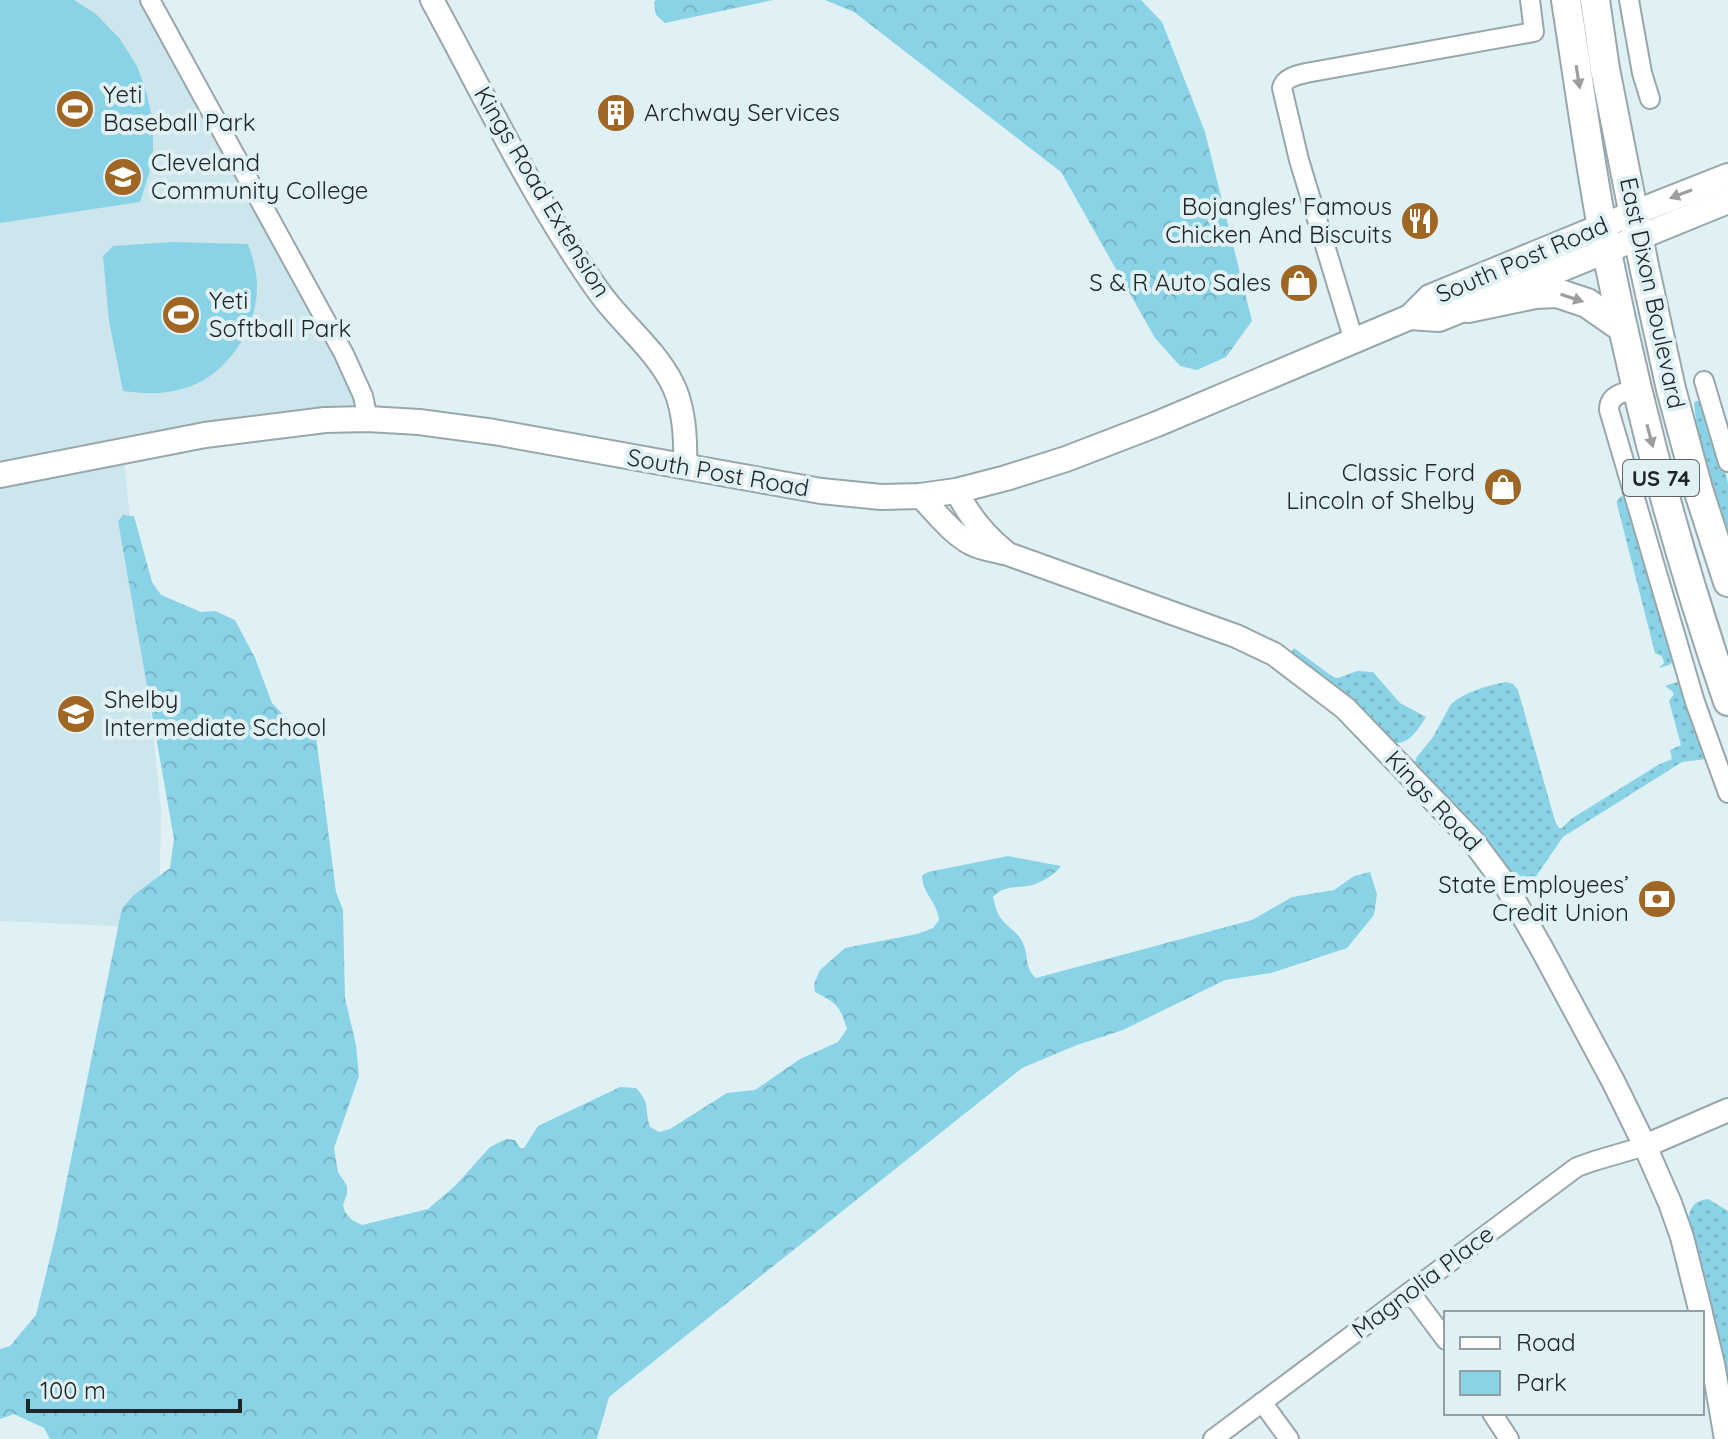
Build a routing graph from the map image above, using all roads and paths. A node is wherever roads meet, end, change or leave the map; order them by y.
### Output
1 (150, 0) edge
2 (432, 0) edge
3 (1530, 0) edge
4 (1566, 0) edge
5 (1595, 0) edge
6 (1629, 0) edge
7 (1650, 99) dead end
8 (1728, 176) edge
9 (1728, 201) edge
10 (1636, 225) junction
11 (1604, 238) junction
12 (1468, 308) junction
13 (1410, 317) junction
14 (1623, 328) junction
15 (1354, 341) junction
16 (1704, 381) dead end
17 (1637, 390) junction
18 (368, 419) junction
19 (1728, 462) edge
20 (685, 467) junction
21 (0, 475) edge
22 (956, 491) junction
23 (920, 496) junction
24 (1008, 554) junction
25 (1728, 582) edge
26 (1710, 649) junction
27 (1681, 658) junction
28 (1728, 701) edge
29 (1728, 793) edge
30 (1728, 1110) edge
31 (1645, 1146) junction
32 (1410, 1292) junction
33 (1701, 1311) edge
34 (1704, 1324) edge
35 (1444, 1337) edge
36 (1262, 1402) junction
37 (1493, 1415) edge
38 (1213, 1439) edge
39 (1289, 1439) edge
40 (1509, 1439) edge
41 (1726, 1439) edge

1 - 18 street
2 - 20 street, Kings Road Extension
3 - 15 street
4 -> 11 highway, East Dixon Boulevard / US 74
5 - 10 highway, East Dixon Boulevard / US 74
6 - 7 street
8 -> 10 main road, South Post Road
9 - 10 main road, South Post Road
10 - 11 main road, South Post Road
10 - 25 highway, East Dixon Boulevard / US 74
11 - 12 main road, South Post Road
11 - 13 main road, South Post Road
11 - 14 highway, East Dixon Boulevard / US 74
12 - 13 main road, South Post Road
12 -> 14 highway
13 - 15 main road, South Post Road
14 - 17 highway, East Dixon Boulevard / US 74
15 - 22 main road, South Post Road
16 - 19 street, East Dixon Boulevard
17 -> 26 highway, East Dixon Boulevard / US 74
17 - 27 street, East Dixon Boulevard
18 - 20 main road, South Post Road
18 - 21 main road, South Post Road
20 - 23 main road, South Post Road
22 - 23 main road, South Post Road
22 - 24 street, Kings Road
23 - 24 street
24 - 31 street, Kings Road
26 - 27 street
26 - 28 highway, East Dixon Boulevard / US 74
27 - 29 street, East Dixon Boulevard
30 - 31 street
31 - 32 street, Magnolia Place
31 - 33 street, Kings Road
32 - 35 street
32 - 36 street, Magnolia Place
34 - 41 street, Kings Road
36 - 38 street, Magnolia Place
36 - 39 street
37 - 40 street

